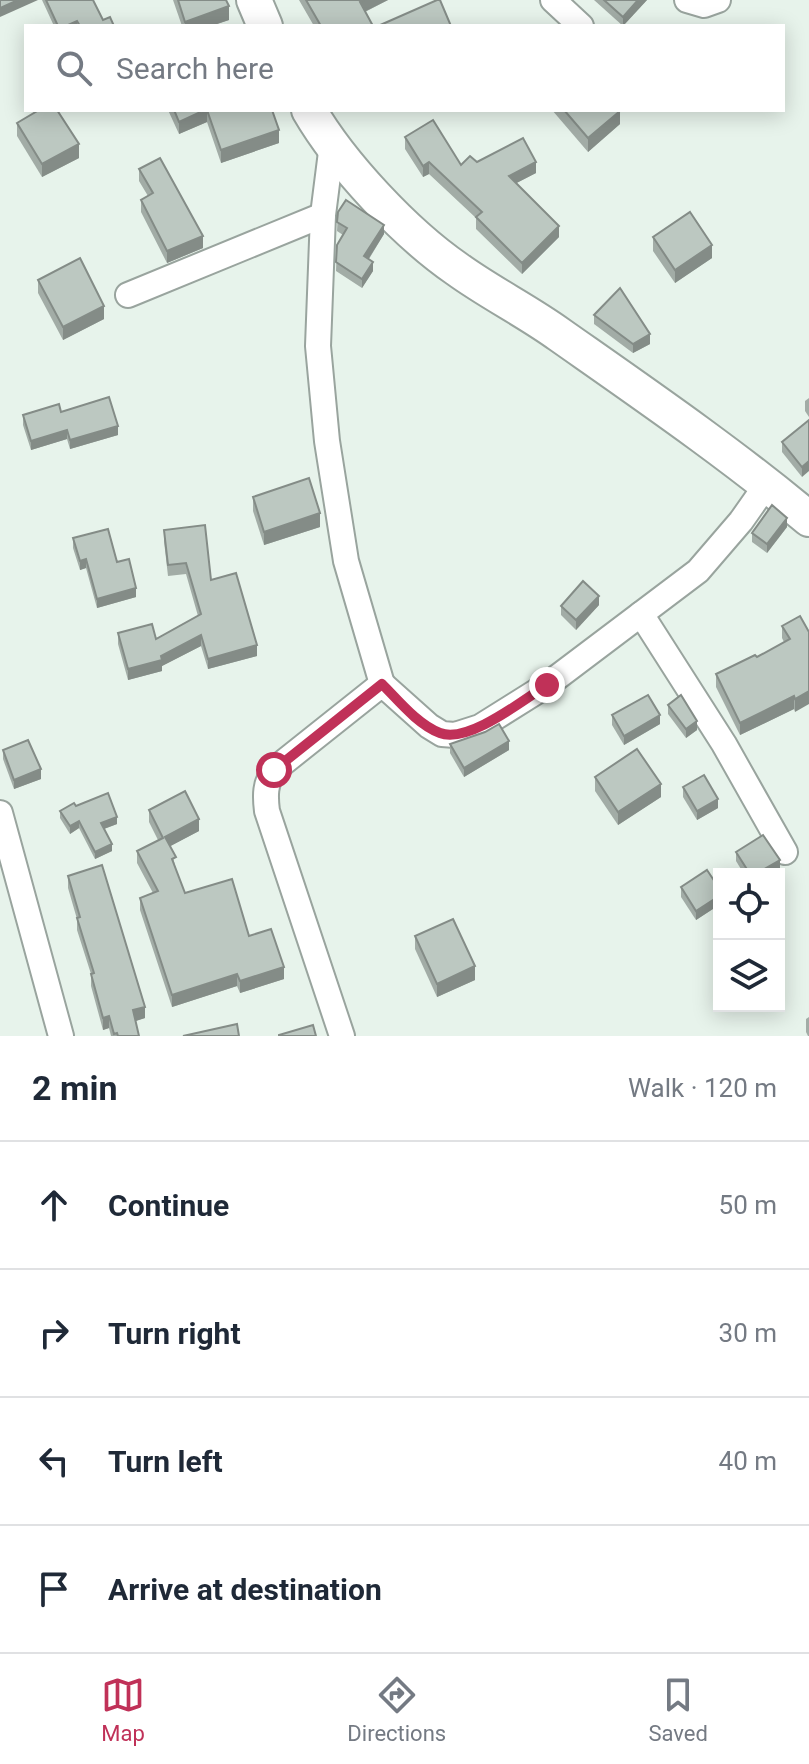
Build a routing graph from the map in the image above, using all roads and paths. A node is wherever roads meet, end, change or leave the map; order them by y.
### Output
1 (254, 0) edge
2 (553, 0) edge
3 (687, 0) edge
4 (718, 0) edge
5 (264, 24) edge
6 (579, 24) edge
7 (310, 112) edge
8 (332, 144) junction
9 (323, 215) junction
10 (128, 295) dead end
11 (767, 484) junction
12 (809, 519) edge
13 (641, 614) junction
14 (382, 684) junction
15 (0, 813) edge
16 (785, 852) dead end
17 (61, 1036) edge
18 (342, 1036) edge

1 - 5 main road
2 - 6 street
3 - 4 street
7 - 8 main road
8 - 9 street
8 - 11 main road
9 - 10 street
9 - 14 street
11 - 12 main road
11 - 13 street
13 - 14 street
13 - 16 street
14 - 18 street
15 - 17 street

